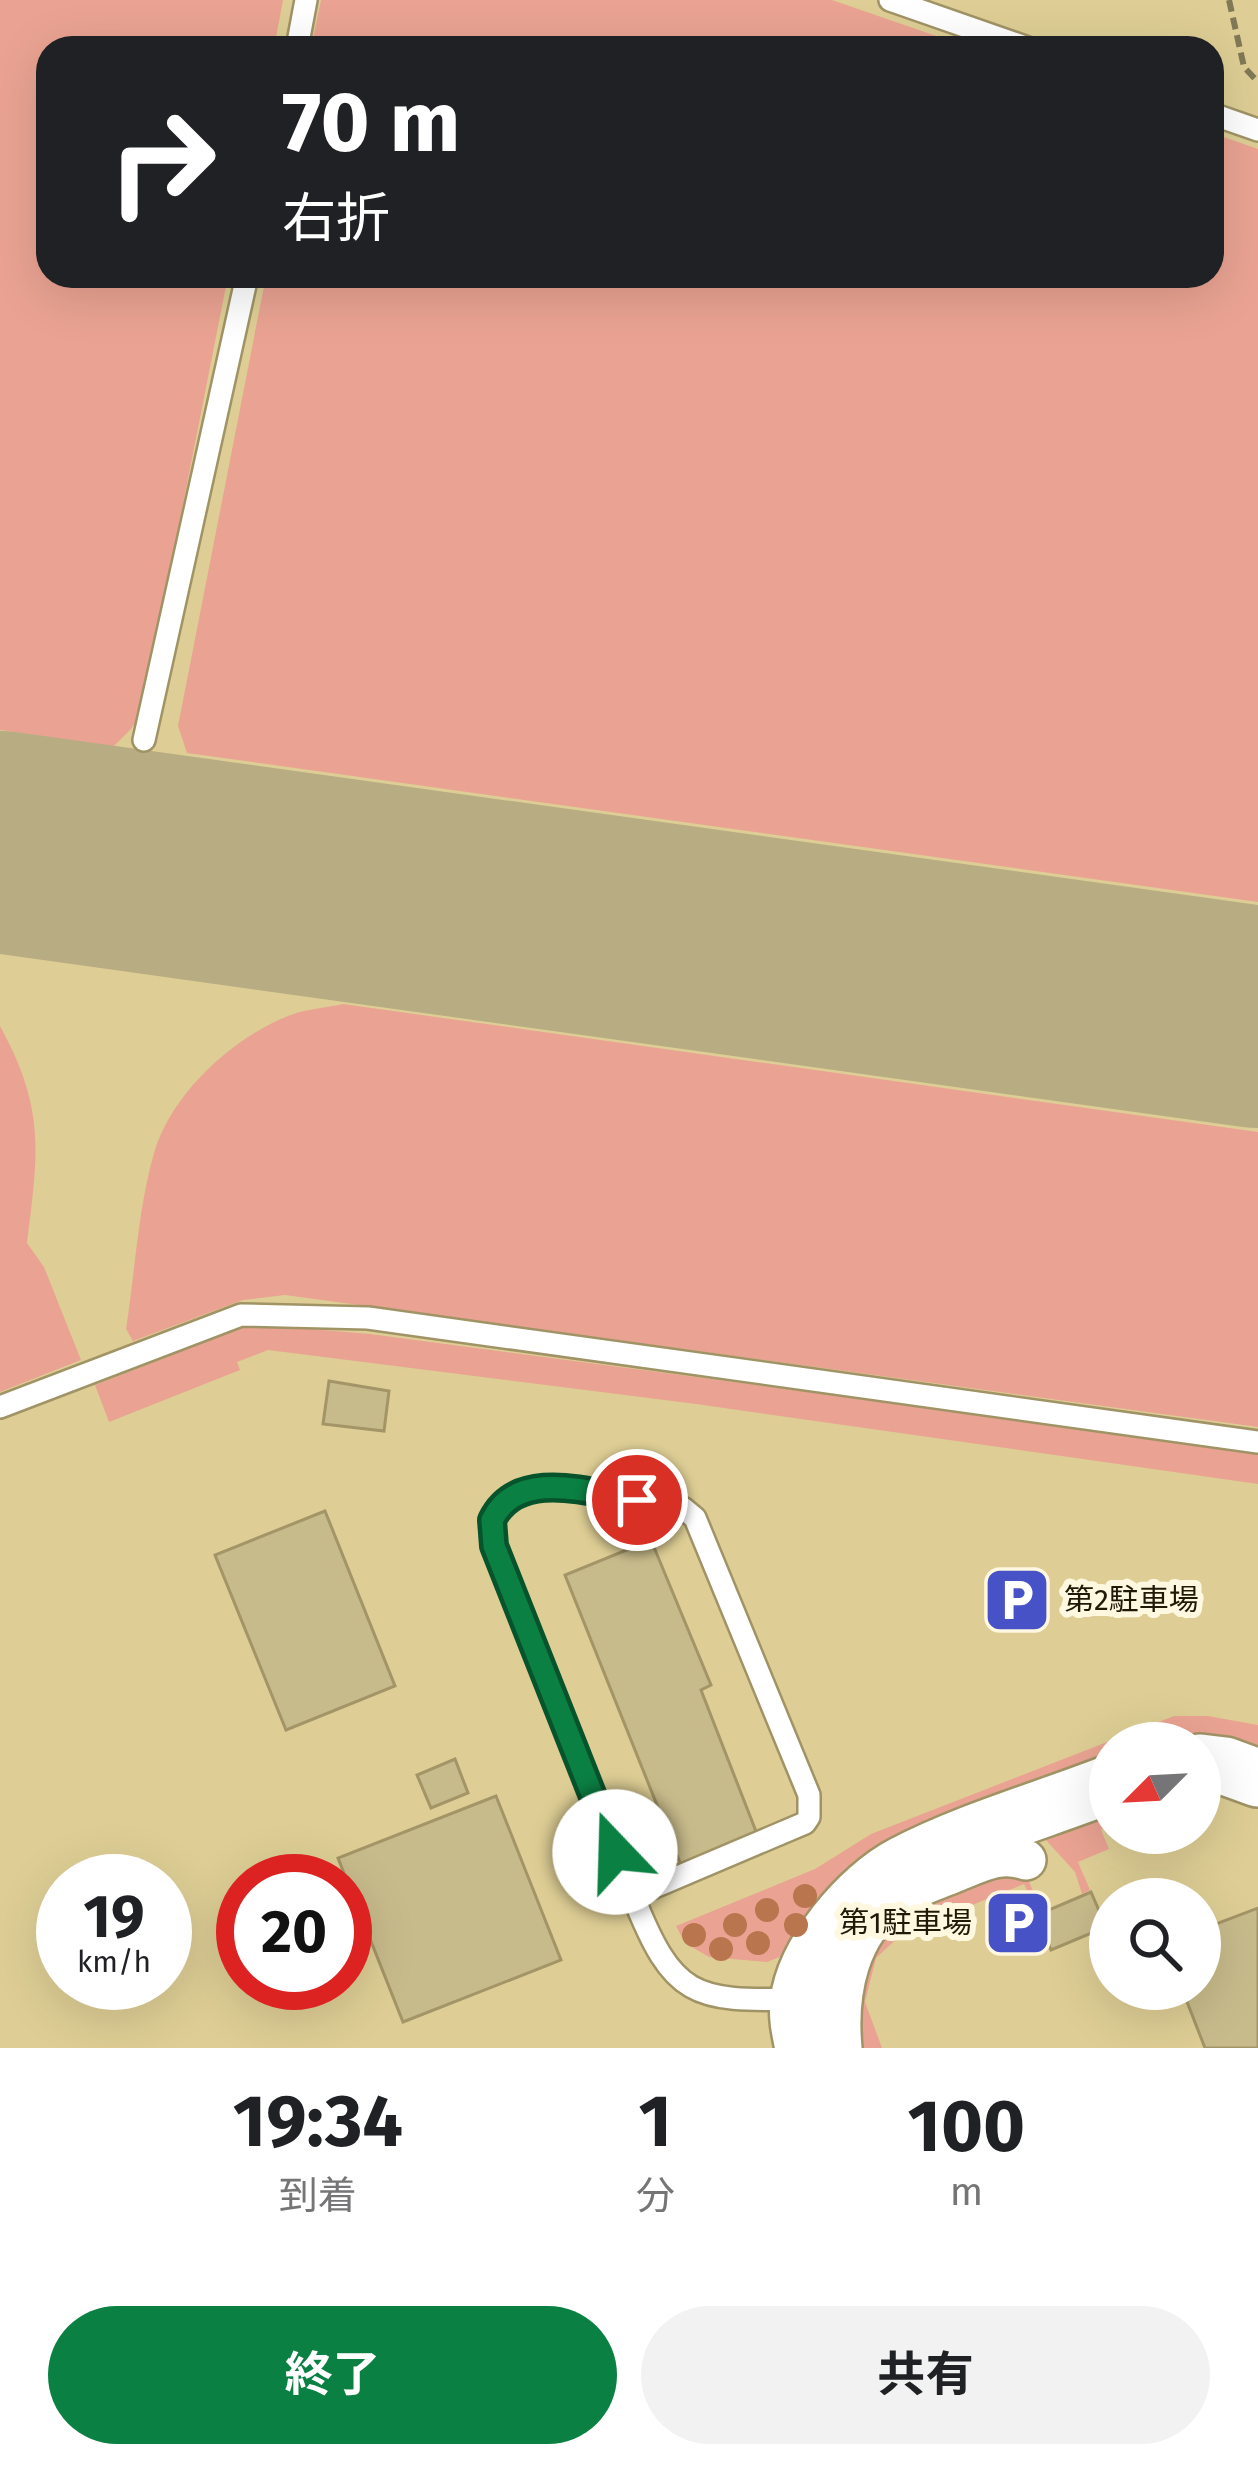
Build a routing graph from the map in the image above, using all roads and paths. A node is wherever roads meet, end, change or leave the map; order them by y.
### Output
1 (306, 0) edge
2 (890, 0) edge
3 (1229, 0) edge
4 (299, 36) edge
5 (994, 36) edge
6 (1258, 82) edge
7 (1224, 118) edge
8 (1258, 130) edge
9 (244, 288) edge
10 (144, 740) dead end
11 (0, 1408) edge
12 (1258, 1442) edge
13 (1221, 1766) edge
14 (1258, 1778) edge
15 (1089, 1792) edge
16 (1026, 1860) dead end
17 (632, 1896) junction
18 (802, 2023) edge
19 (842, 2048) edge

1 - 4 lane
2 - 5 lane
3 - 6 path
7 - 8 lane
9 - 10 lane
11 - 12 lane
13 - 14 street
15 - 18 street
16 - 19 street
17 - 17 lane
17 - 18 lane

